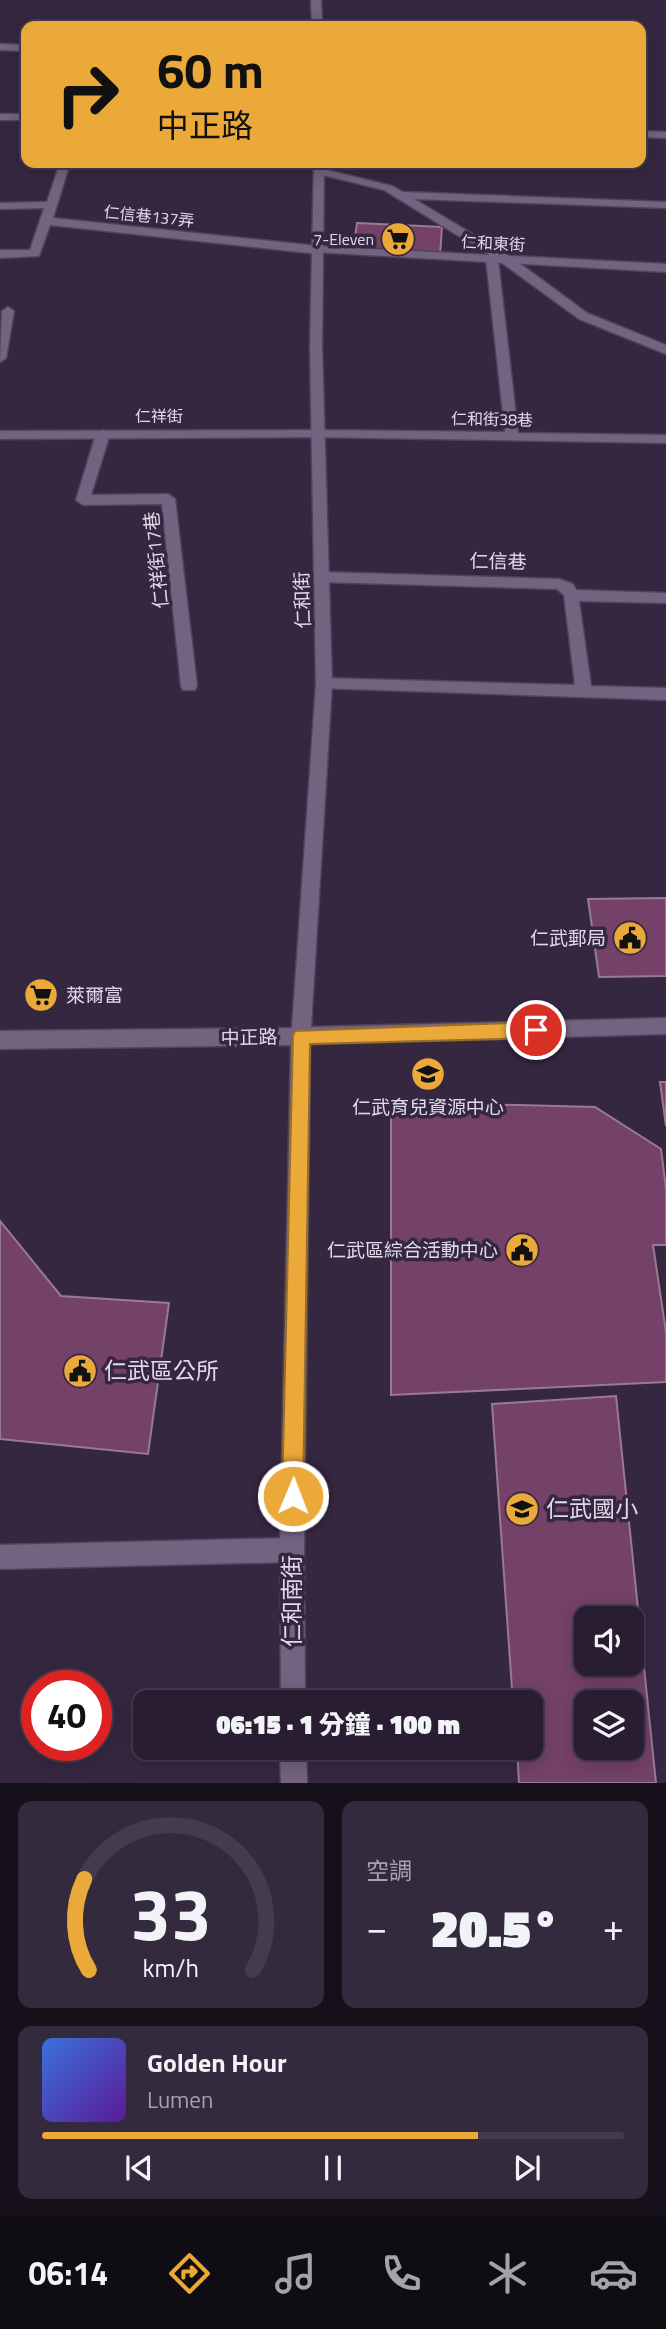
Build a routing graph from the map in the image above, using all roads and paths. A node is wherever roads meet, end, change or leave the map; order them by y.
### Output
1 (316, 0) edge
2 (317, 21) edge
3 (0, 47) edge
4 (21, 48) edge
5 (0, 117) edge
6 (21, 117) edge
7 (646, 134) edge
8 (666, 135) edge
9 (63, 168) edge
10 (319, 168) edge
11 (322, 168) edge
12 (401, 195) junction
13 (49, 205) junction
14 (666, 205) edge
15 (0, 206) edge
16 (46, 221) junction
17 (318, 250) junction
18 (0, 254) edge
19 (492, 259) junction
20 (507, 260) junction
21 (666, 268) edge
22 (8, 311) dead end
23 (666, 351) edge
24 (0, 358) edge
25 (103, 434) junction
26 (317, 434) junction
27 (0, 435) edge
28 (512, 437) junction
29 (666, 439) edge
30 (321, 577) junction
31 (571, 595) junction
32 (666, 598) edge
33 (324, 684) junction
34 (189, 686) dead end
35 (584, 691) junction
36 (666, 694) edge
37 (666, 1026) edge
38 (301, 1036) junction
39 (0, 1040) edge
40 (292, 1550) junction
41 (0, 1557) edge
42 (293, 1690) edge
43 (293, 1760) edge
44 (293, 1783) edge

1 - 2 street
3 - 4 street
5 - 6 street
7 - 8 street
9 - 13 street
10 - 17 street, 仁和街
11 - 12 street
12 - 14 street
12 - 20 street
13 - 15 street
13 - 16 street
16 - 17 street, 仁信巷137弄
16 - 18 street
17 - 19 street, 仁和東街
17 - 26 street, 仁和街
19 - 20 street, 仁和東街
19 - 28 street
20 - 21 street, 仁和東街
20 - 23 street
22 - 24 street
25 - 26 street, 仁祥街
25 - 27 street, 仁祥街
25 - 34 street, 仁祥街17巷
26 - 28 street, 仁和街38巷
26 - 30 street, 仁和街
28 - 29 street, 仁和街38巷
30 - 31 street, 仁信巷
30 - 33 street, 仁和街
31 - 32 street
31 - 35 street
33 - 35 street
33 - 38 street, 仁和街
35 - 36 street
37 - 38 street, 中正路
38 - 39 street, 中正路
38 - 40 street, 仁和南街
40 - 41 street
40 - 42 street, 仁和南街
43 - 44 street

